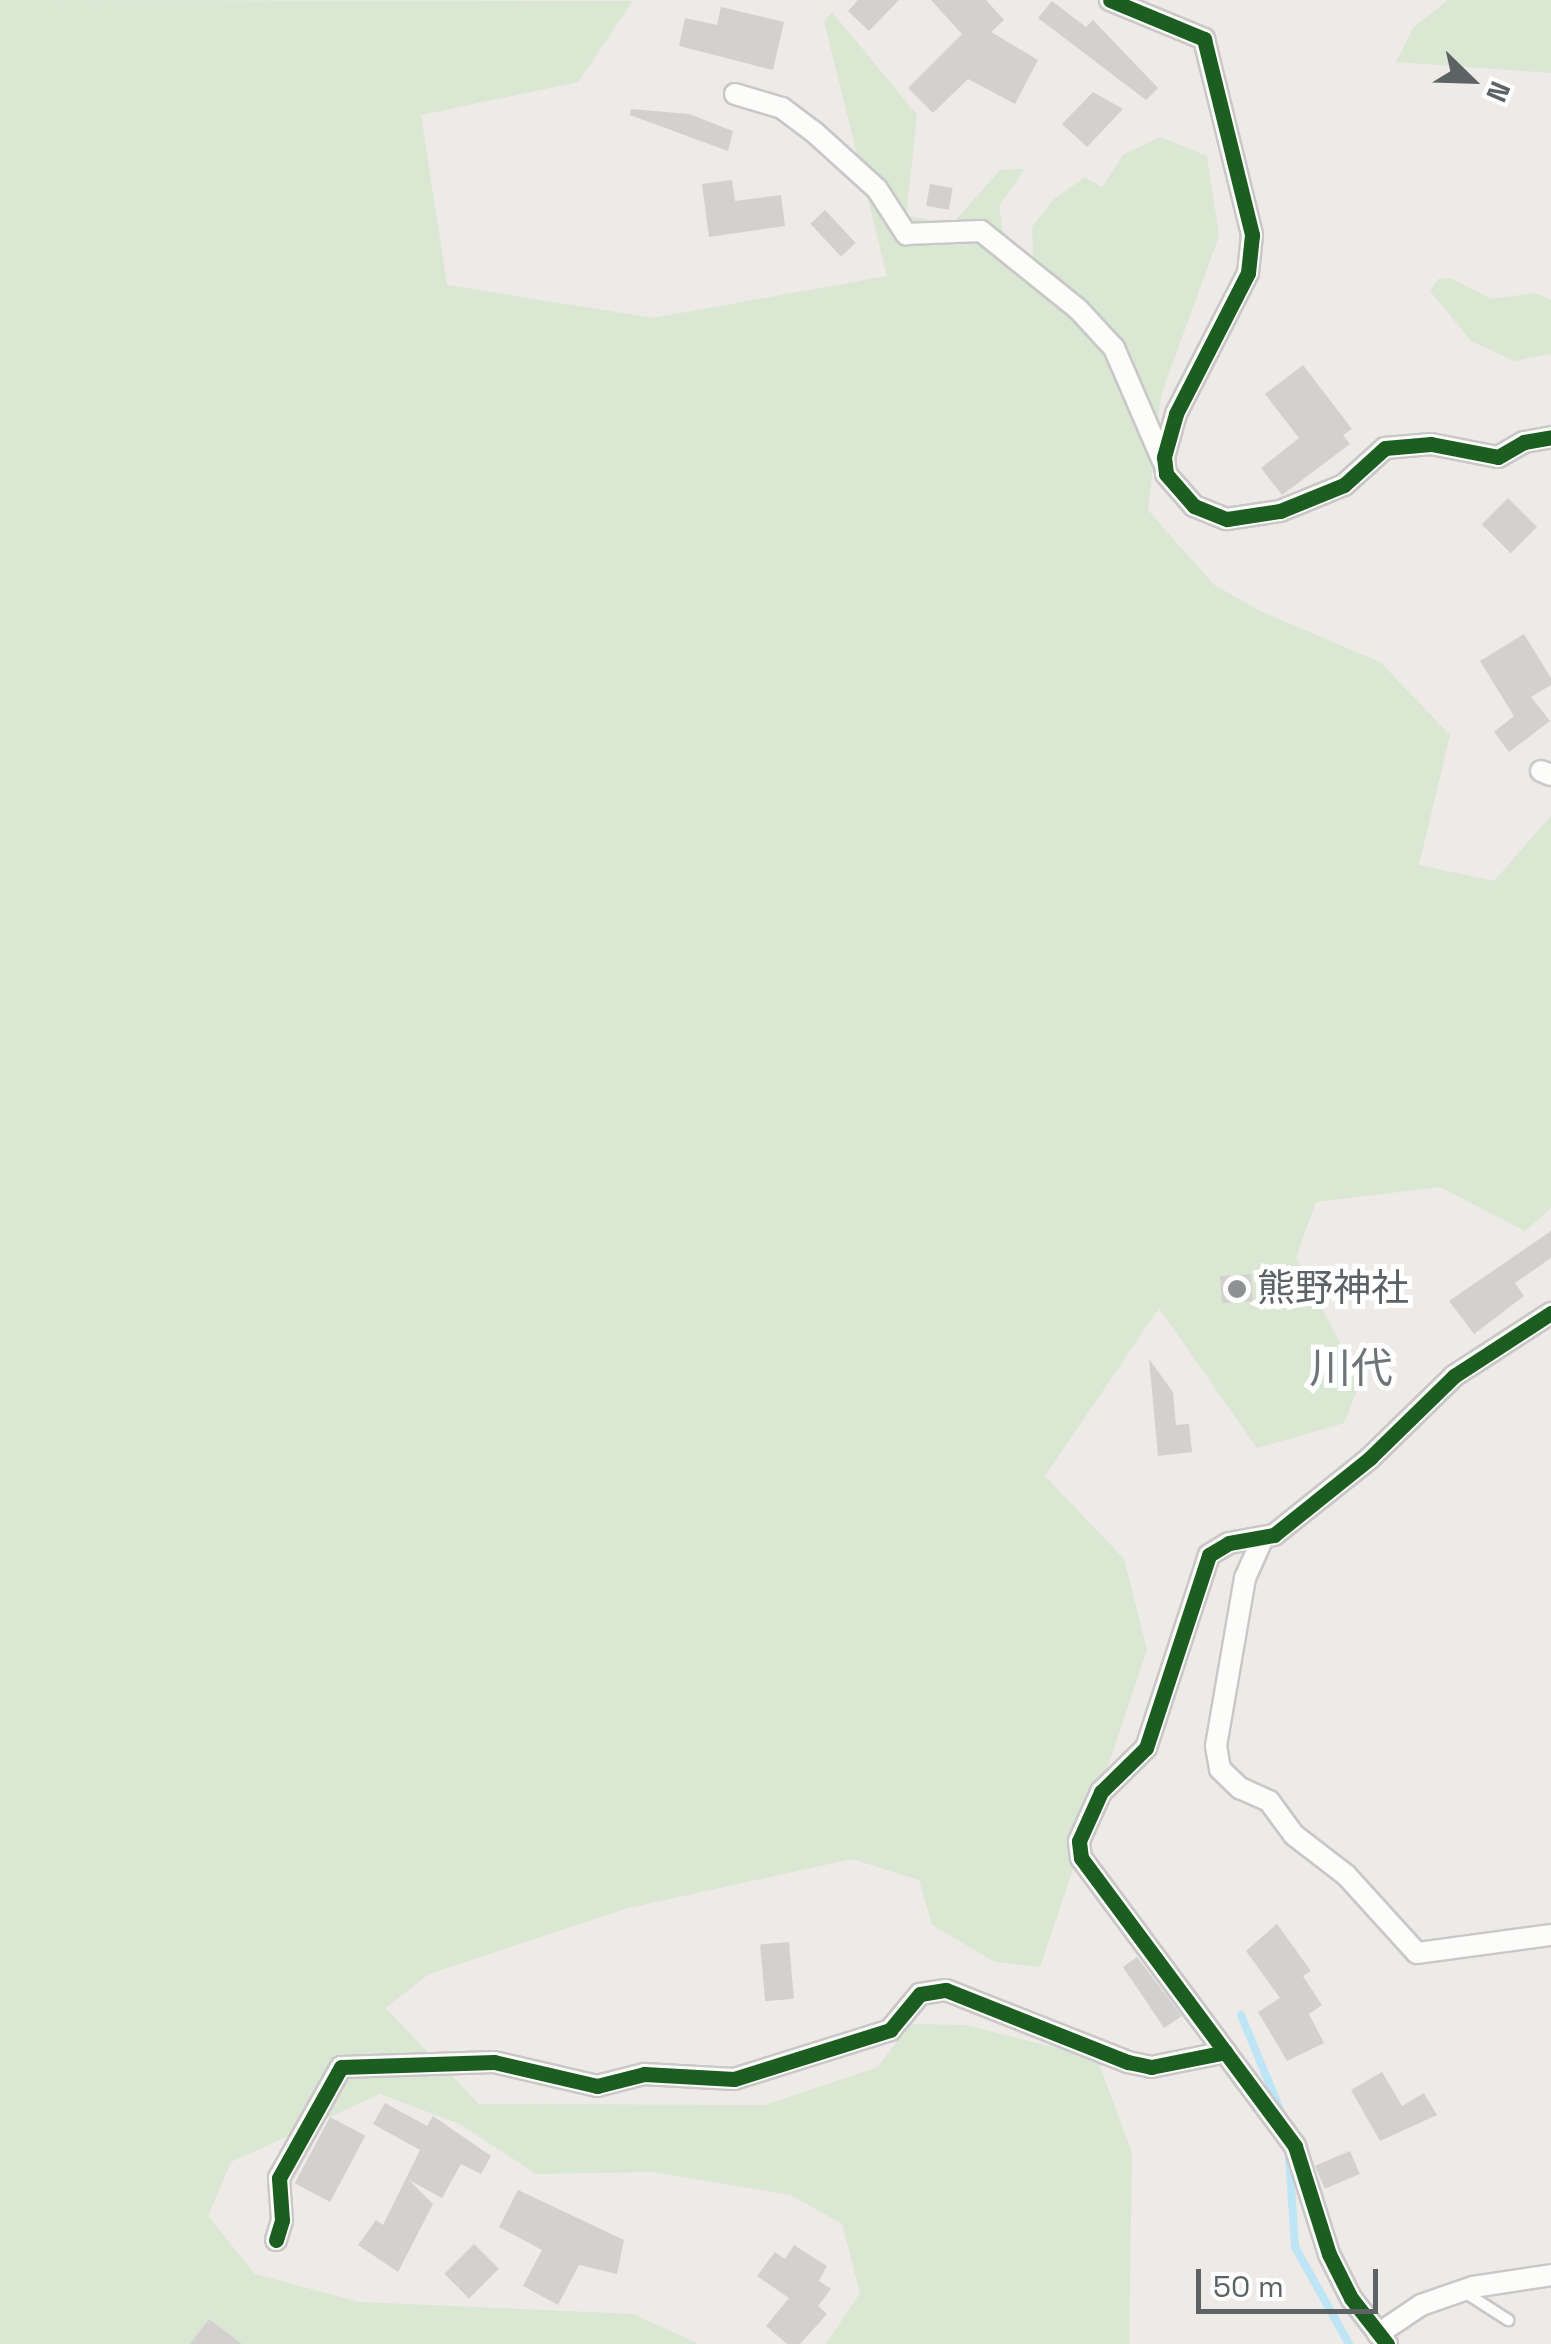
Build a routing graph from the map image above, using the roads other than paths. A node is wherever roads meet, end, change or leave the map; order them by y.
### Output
1 (1110, 0) edge
2 (735, 94) dead end
3 (1551, 437) edge
4 (1165, 467) junction
5 (1551, 1312) edge
6 (1262, 1540) junction
7 (1551, 1934) edge
8 (1226, 2052) junction
9 (276, 2240) dead end
10 (1551, 2275) edge
11 (1462, 2291) junction
12 (1508, 2320) dead end
13 (1382, 2339) edge

1 - 4 street
2 - 4 street
3 - 4 street
5 - 6 street
6 - 7 street
6 - 8 street
8 - 9 street
8 - 13 street
10 - 11 street
11 - 12 lane
11 - 13 street

